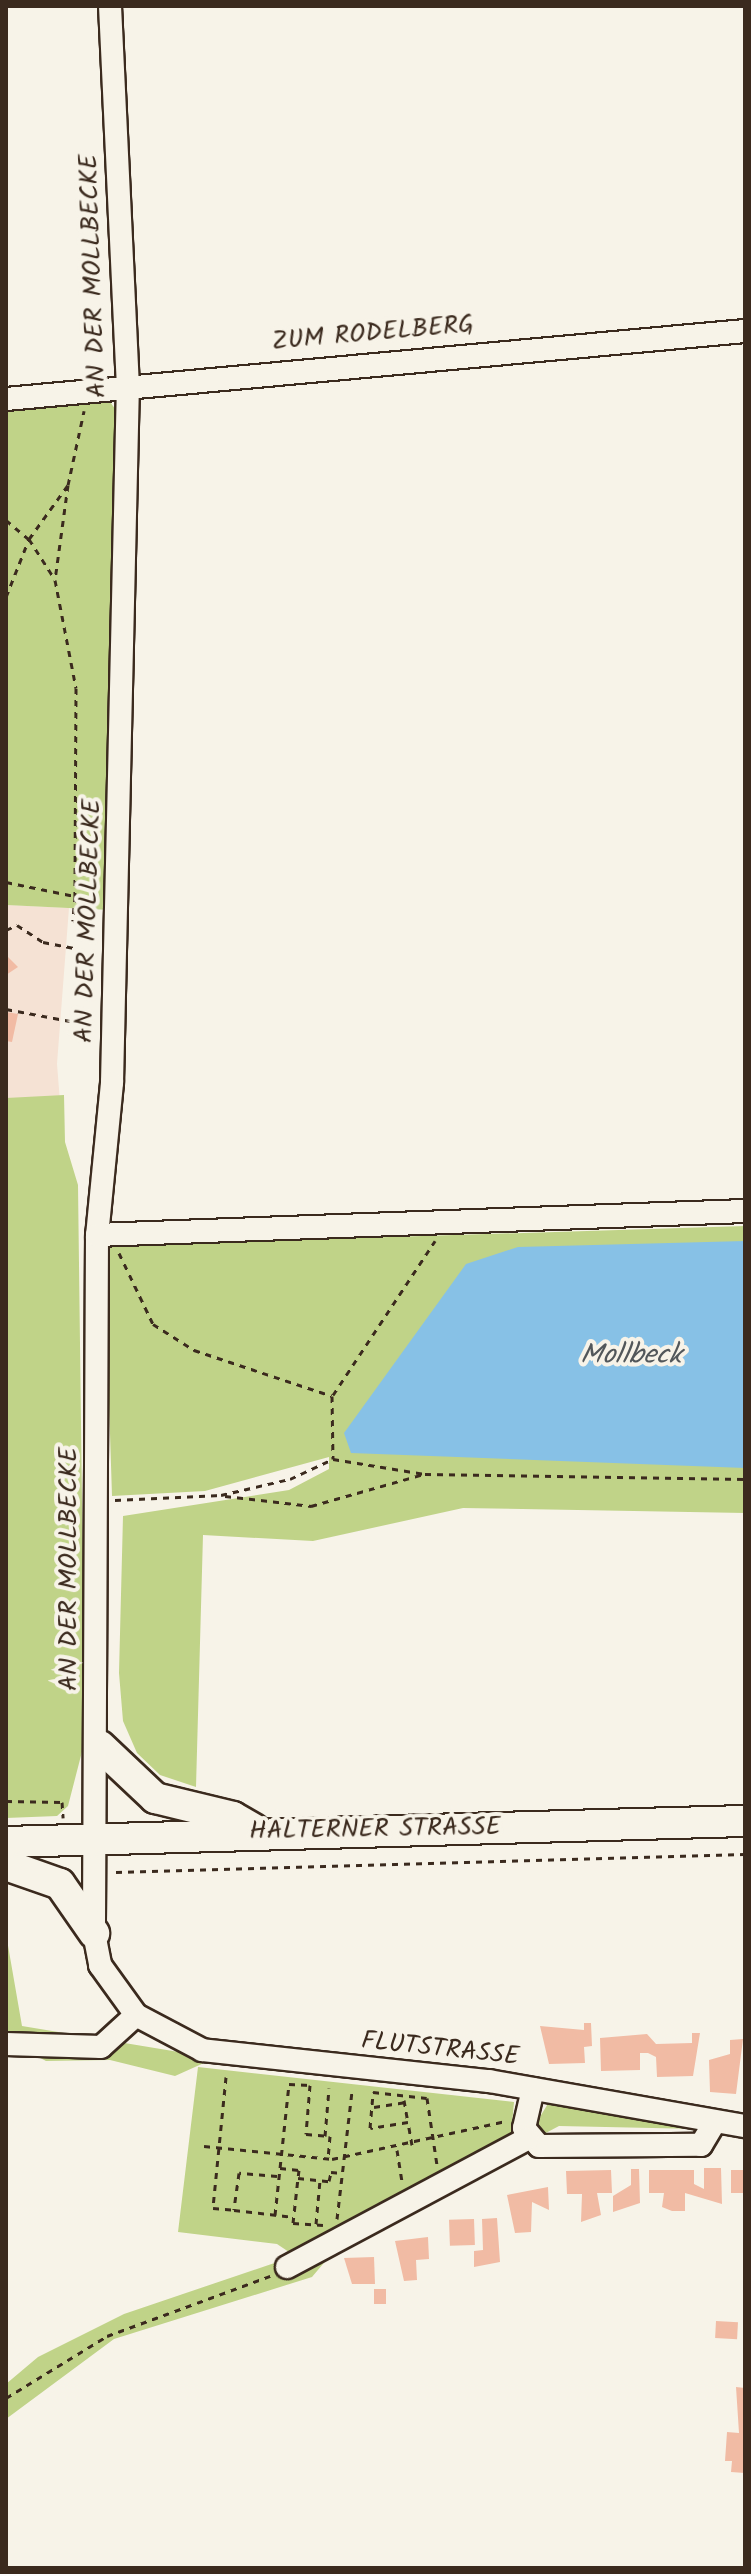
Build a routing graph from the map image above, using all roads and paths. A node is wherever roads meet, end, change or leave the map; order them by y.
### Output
1 (110, 6) edge
2 (745, 331) edge
3 (128, 383) junction
4 (89, 388) junction
5 (6, 399) edge
6 (68, 485) junction
7 (6, 520) edge
8 (29, 539) junction
9 (55, 580) junction
10 (6, 597) edge
11 (6, 882) edge
12 (75, 896) junction
13 (116, 924) junction
14 (6, 930) edge
15 (75, 948) dead end
16 (6, 1009) edge
17 (70, 1021) dead end
18 (745, 1211) edge
19 (445, 1225) junction
20 (97, 1235) junction
21 (332, 1396) junction
22 (333, 1459) junction
23 (425, 1474) junction
24 (745, 1479) edge
25 (221, 1495) junction
26 (98, 1501) junction
27 (100, 1746) junction
28 (745, 1821) edge
29 (259, 1833) junction
30 (97, 1838) junction
31 (6, 1842) edge
32 (745, 1854) edge
33 (6, 1865) edge
34 (95, 1873) junction
35 (94, 1933) junction
36 (136, 2015) junction
37 (6, 2044) edge
38 (226, 2077) dead end
39 (329, 2088) dead end
40 (533, 2089) junction
41 (352, 2092) dead end
42 (404, 2096) junction
43 (405, 2102) junction
44 (374, 2107) dead end
45 (525, 2115) junction
46 (408, 2122) junction
47 (715, 2122) junction
48 (745, 2126) edge
49 (325, 2136) junction
50 (527, 2139) junction
51 (433, 2143) junction
52 (204, 2146) dead end
53 (221, 2147) junction
54 (413, 2147) junction
55 (397, 2150) junction
56 (281, 2154) junction
57 (344, 2157) junction
58 (328, 2158) junction
59 (280, 2168) junction
60 (342, 2173) junction
61 (279, 2176) junction
62 (439, 2176) dead end
63 (298, 2178) junction
64 (320, 2180) junction
65 (404, 2195) dead end
66 (234, 2210) junction
67 (275, 2215) junction
68 (294, 2217) junction
69 (316, 2225) junction
70 (287, 2267) joint
71 (6, 2398) edge

1 - 3 street, AN DER MOLLBECKE
2 - 3 street, ZUM RODELBERG
3 - 4 street, ZUM RODELBERG
3 - 13 street, AN DER MOLLBECKE
4 - 5 street, ZUM RODELBERG
4 - 6 path
6 - 8 path
6 - 9 path
7 - 8 path
8 - 9 path
8 - 10 path
9 - 12 path
11 - 12 path
12 - 13 path
13 - 20 street, AN DER MOLLBECKE
14 - 15 path
16 - 17 path
18 - 19 street
19 - 20 street
19 - 21 path
20 - 21 path
20 - 26 street, AN DER MOLLBECKE
21 - 22 path
22 - 23 path
22 - 25 path
23 - 24 path
23 - 25 path
25 - 26 path
26 - 27 street, AN DER MOLLBECKE
27 - 29 main road
27 - 30 street, AN DER MOLLBECKE
28 - 29 main road, HALTERNER STRASSE
29 - 30 main road, HALTERNER STRASSE
30 - 31 main road, HALTERNER STRASSE
30 - 34 street, FLUTSTRASSE
32 - 34 path
33 - 35 main road
34 - 35 street, FLUTSTRASSE
35 - 36 street, FLUTSTRASSE
36 - 37 street
36 - 40 street, FLUTSTRASSE
38 - 53 path
39 - 49 path
40 - 45 street
40 - 47 street, FLUTSTRASSE
41 - 57 path
42 - 43 path
42 - 46 path
42 - 51 path
43 - 44 path
43 - 46 path
45 - 50 street
45 - 51 path
46 - 54 path
47 - 48 street, FLUTSTRASSE
47 - 50 street
49 - 56 path
49 - 58 path
50 - 70 street
51 - 54 path
51 - 62 path
52 - 53 path
53 - 56 path
53 - 66 path
54 - 55 path
55 - 57 path
55 - 65 path
56 - 58 path
56 - 59 path
57 - 58 path
57 - 60 path
59 - 61 path
59 - 63 path
60 - 64 path
60 - 69 path
61 - 66 path
61 - 67 path
63 - 64 path
63 - 68 path
64 - 69 path
66 - 67 path
67 - 68 path
68 - 69 path
70 - 71 path

